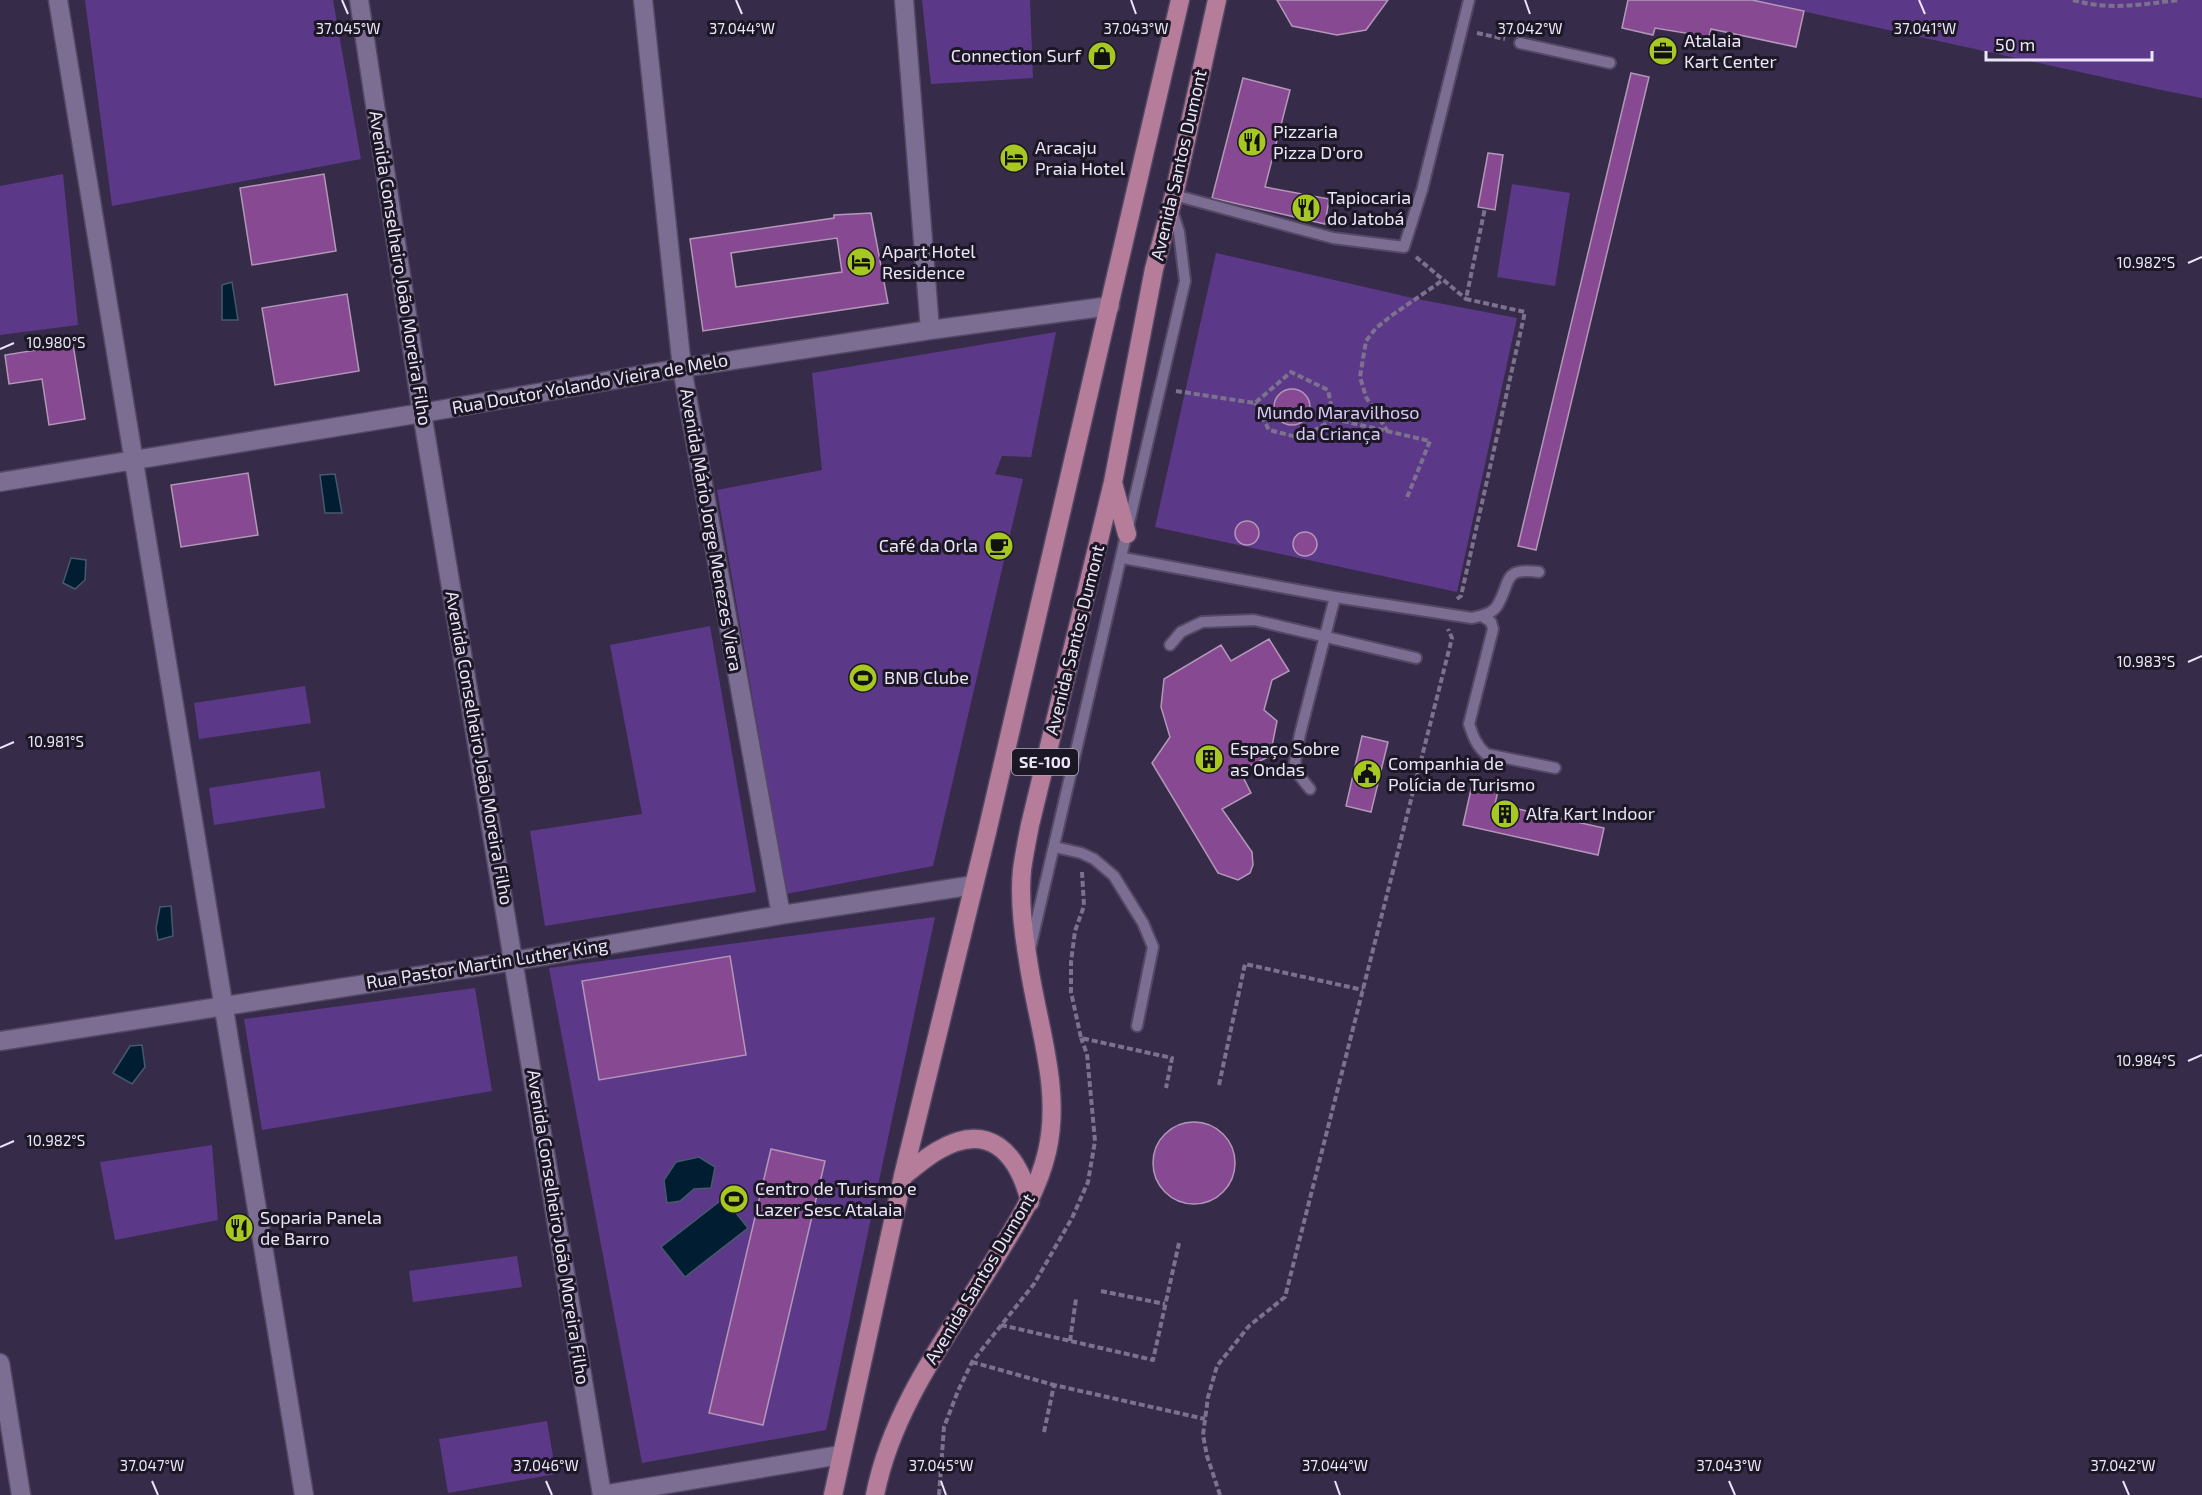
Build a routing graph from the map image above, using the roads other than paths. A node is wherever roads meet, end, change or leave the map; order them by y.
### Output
1 (58, 0) edge
2 (359, 0) edge
3 (643, 0) edge
4 (904, 0) edge
5 (1180, 0) edge
6 (1217, 0) edge
7 (1469, 0) edge
8 (1520, 43) road end
9 (1610, 63) dead end
10 (1172, 200) junction
11 (1110, 306) junction
12 (930, 330) junction
13 (682, 368) junction
14 (422, 413) junction
15 (135, 460) junction
16 (0, 482) edge
17 (1113, 482) junction
18 (1127, 534) junction
19 (1123, 558) junction
20 (1539, 572) dead end
21 (1335, 597) junction
22 (1482, 616) junction
23 (1325, 636) junction
24 (1170, 645) dead end
25 (1416, 658) dead end
26 (1555, 768) dead end
27 (1310, 789) dead end
28 (1055, 847) junction
29 (974, 885) junction
30 (781, 915) junction
31 (514, 961) junction
32 (1028, 961) junction
33 (222, 1007) junction
34 (1137, 1026) dead end
35 (0, 1041) edge
36 (903, 1176) junction
37 (1030, 1202) junction
38 (0, 1363) edge
39 (840, 1455) junction
40 (21, 1495) edge
41 (304, 1495) edge
42 (602, 1495) edge
43 (833, 1495) edge
44 (875, 1495) edge

1 - 15 street
2 - 14 street, Avenida Conselheiro João Moreira Filho
3 - 13 street, Avenida Mário Jorge Menezes Viera
4 - 12 street
5 - 11 main road, Avenida Santos Dumont / SE-100
6 - 10 main road, Avenida Santos Dumont / SE-100
7 - 10 lane
8 - 9 lane
10 - 17 main road, Avenida Santos Dumont / SE-100
10 - 18 lane
11 - 12 street, Rua Doutor Yolando Vieira de Melo
11 - 29 main road, Avenida Santos Dumont / SE-100
12 - 13 street, Rua Doutor Yolando Vieira de Melo
13 - 14 street, Rua Doutor Yolando Vieira de Melo
13 - 30 street, Avenida Mário Jorge Menezes Viera
14 - 15 street, Rua Doutor Yolando Vieira de Melo
14 - 31 street, Avenida Conselheiro João Moreira Filho
15 - 16 street, Rua Doutor Yolando Vieira de Melo
15 - 33 street
17 - 18 main road
17 - 32 main road, Avenida Santos Dumont / SE-100
18 - 19 lane
19 - 21 lane
19 - 28 lane
20 - 22 lane
21 - 22 lane
21 - 23 lane
22 - 26 lane
23 - 24 lane
23 - 25 lane
23 - 27 lane
28 - 32 lane
28 - 34 lane
29 - 30 street, Rua Pastor Martin Luther King
29 - 36 main road, Avenida Santos Dumont / SE-100
30 - 31 street, Rua Pastor Martin Luther King
31 - 33 street, Rua Pastor Martin Luther King
31 - 42 street, Avenida Conselheiro João Moreira Filho
32 - 37 main road, Avenida Santos Dumont / SE-100
33 - 35 street, Rua Pastor Martin Luther King
33 - 41 street
36 - 37 main road
36 - 39 main road, Avenida Santos Dumont / SE-100
37 - 44 main road, Avenida Santos Dumont / SE-100
38 - 40 street
39 - 42 street
39 - 43 main road, Avenida Santos Dumont / SE-100

